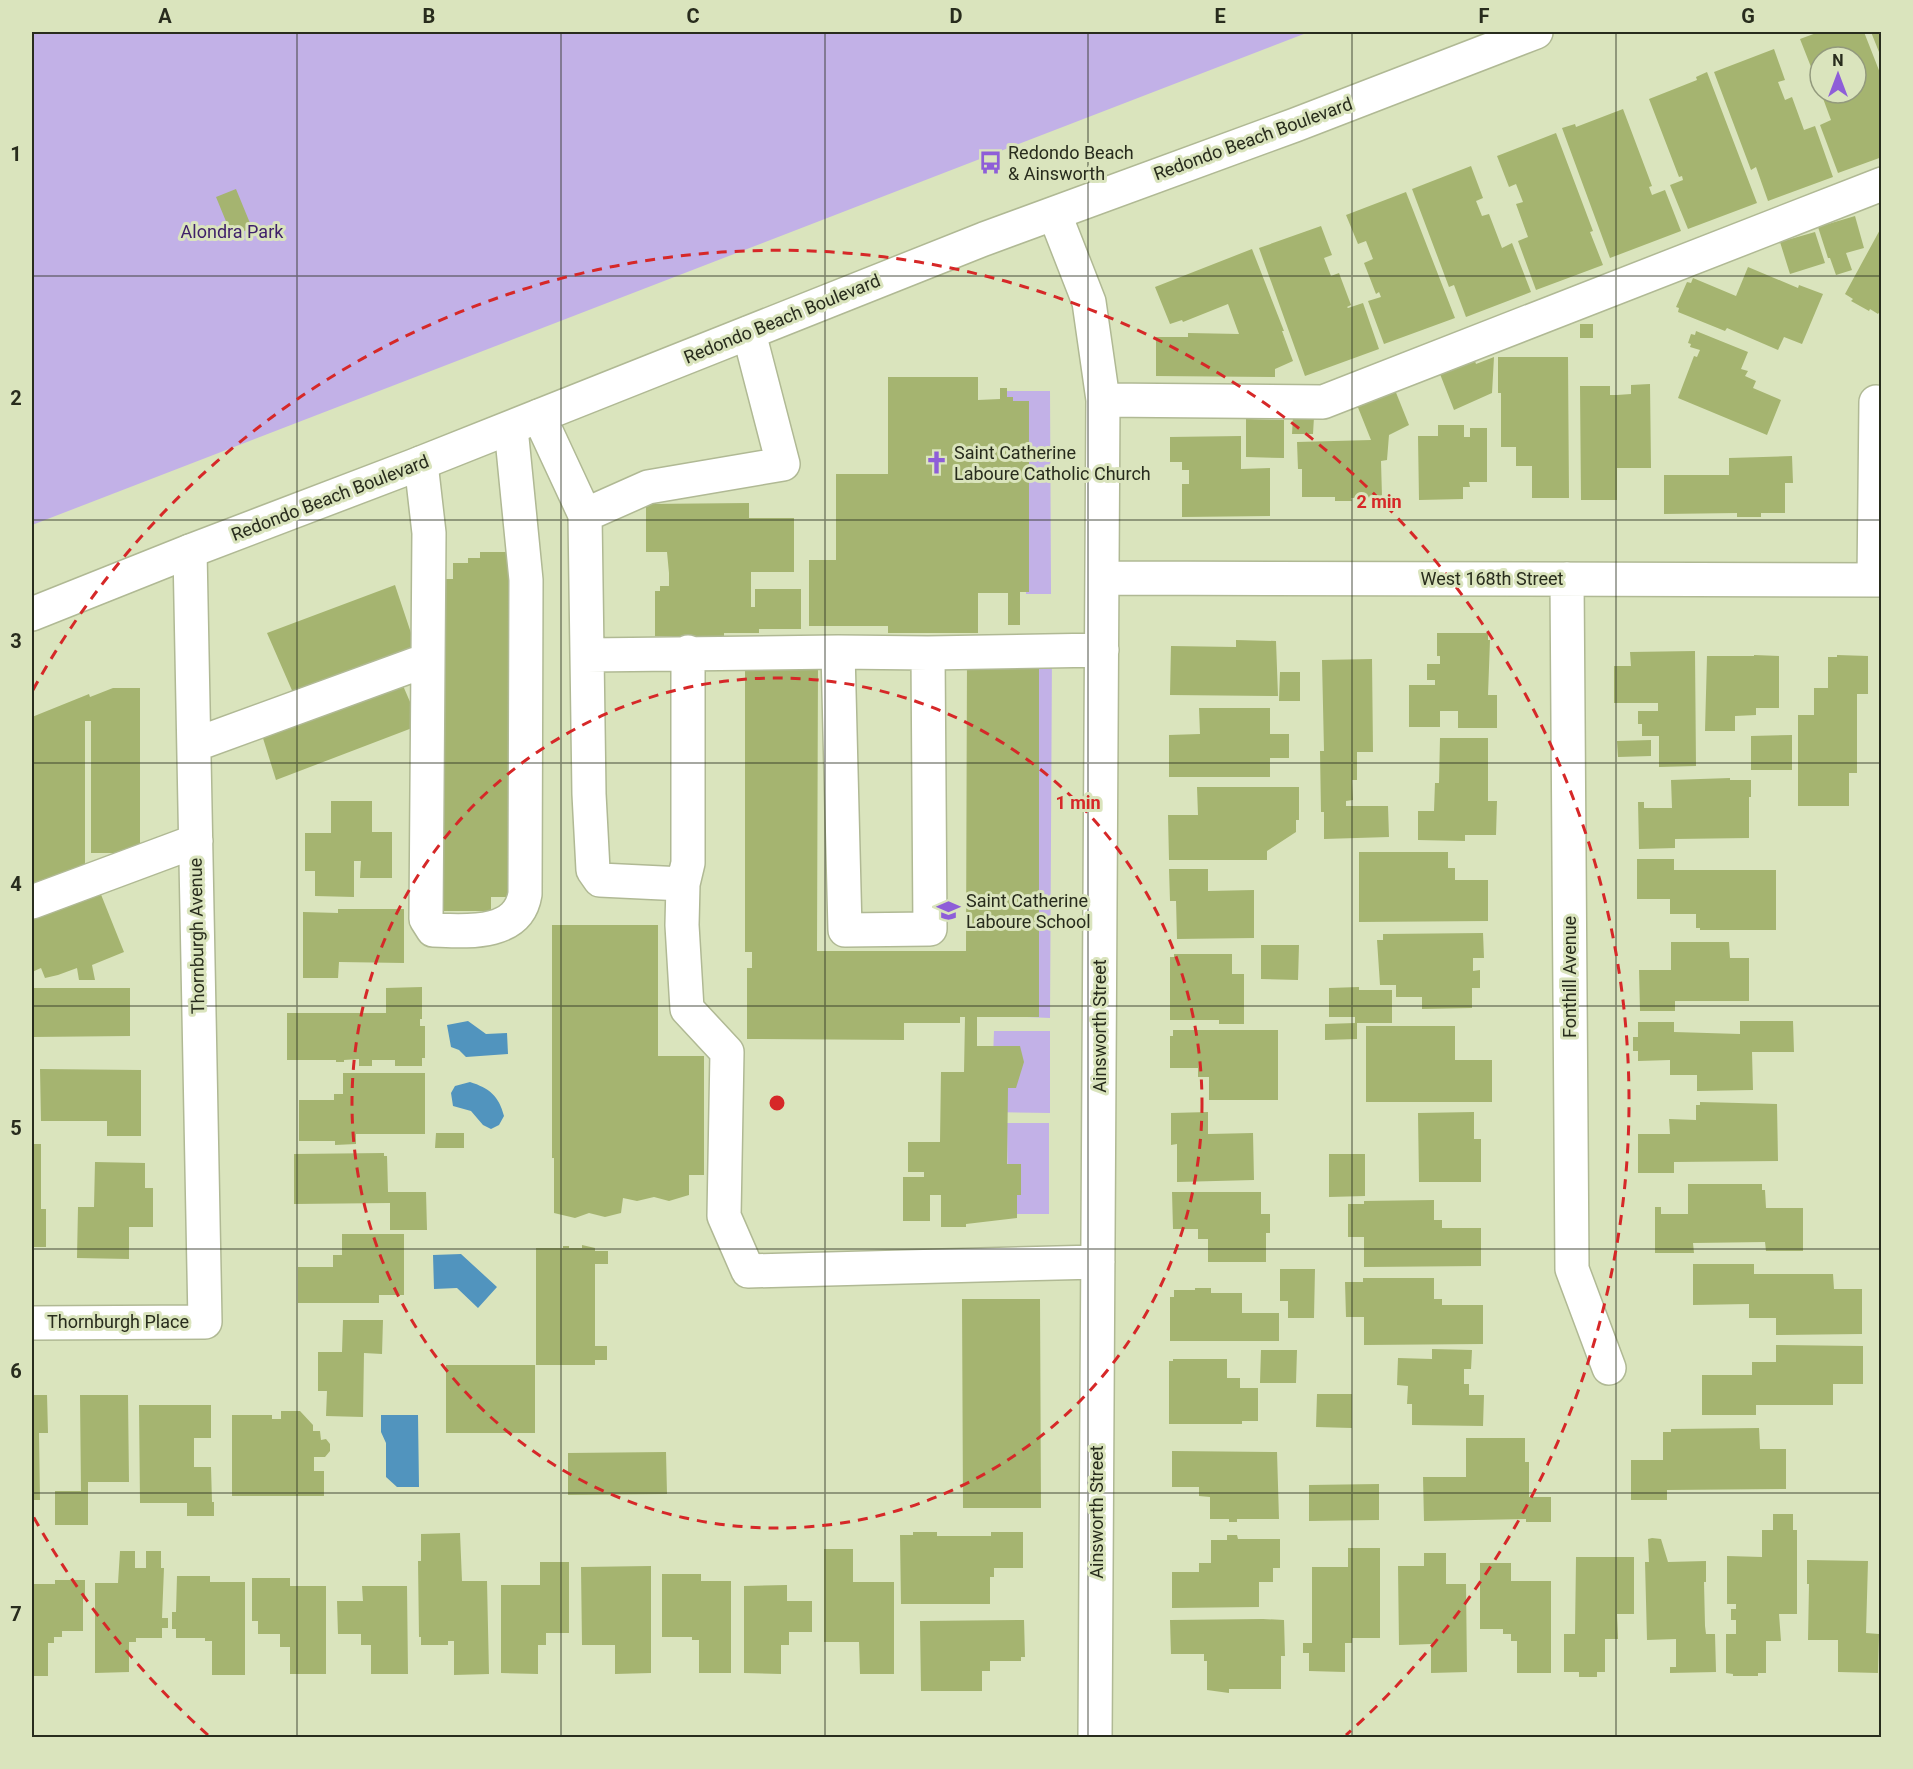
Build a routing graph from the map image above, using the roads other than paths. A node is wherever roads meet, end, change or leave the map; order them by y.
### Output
1 (1536, 32) edge
2 (1881, 184) edge
3 (1054, 215) junction
4 (748, 333) junction
5 (1103, 400) junction
6 (1876, 402) dead end
7 (525, 422) junction
8 (421, 463) junction
9 (585, 515) junction
10 (190, 551) junction
11 (1102, 579) junction
12 (1567, 579) junction
13 (1878, 580) edge
14 (32, 614) edge
15 (1102, 650) junction
16 (688, 652) junction
17 (838, 652) junction
18 (928, 653) junction
19 (587, 655) junction
20 (417, 664) dead end
21 (194, 745) junction
22 (196, 841) junction
23 (683, 884) junction
24 (32, 902) edge
25 (1098, 1262) junction
26 (205, 1322) joint
27 (32, 1323) edge
28 (1609, 1368) dead end
29 (1095, 1737) edge

1 - 3 street, Redondo Beach Boulevard
2 - 5 street
3 - 4 street, Redondo Beach Boulevard
3 - 5 street, Ainsworth Street
4 - 7 street, Redondo Beach Boulevard
4 - 9 street
5 - 11 street, Ainsworth Street
6 - 13 street
7 - 8 street, Redondo Beach Boulevard
7 - 8 street
7 - 9 street
8 - 10 street, Redondo Beach Boulevard
9 - 19 street
10 - 14 street, Redondo Beach Boulevard
10 - 21 street, Thornburgh Avenue
11 - 12 street, West 168th Street
11 - 15 street, Ainsworth Street
12 - 13 street, West 168th Street
12 - 28 street, Fonthill Avenue
15 - 18 street
15 - 25 street, Ainsworth Street
16 - 17 street
16 - 19 street
16 - 23 street
17 - 18 street
17 - 18 street
19 - 23 street
20 - 21 street
21 - 22 street, Thornburgh Avenue
22 - 24 street
22 - 26 street, Thornburgh Avenue
23 - 25 street
25 - 29 street, Ainsworth Street
26 - 27 street, Thornburgh Place

